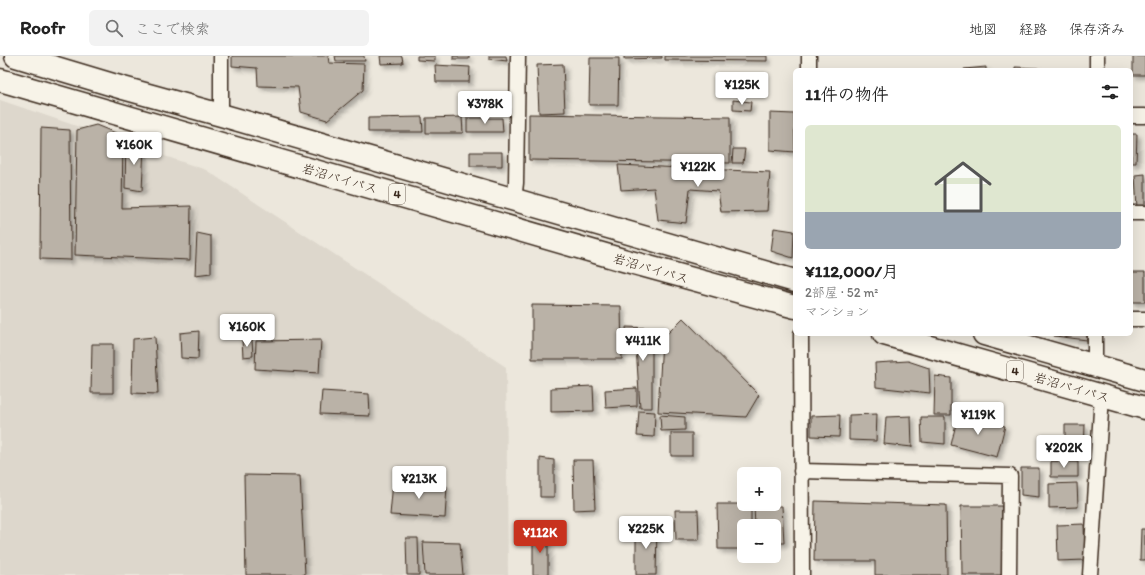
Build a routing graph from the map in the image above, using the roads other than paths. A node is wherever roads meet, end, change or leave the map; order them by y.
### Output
1 (16, 56) edge
2 (221, 56) edge
3 (518, 56) edge
4 (809, 56) edge
5 (1098, 56) edge
6 (809, 68) edge
7 (1097, 68) edge
8 (0, 80) edge
9 (221, 115) junction
10 (1133, 116) edge
11 (1145, 116) edge
12 (514, 200) junction
13 (1133, 213) edge
14 (1145, 213) edge
15 (793, 280) edge
16 (793, 306) edge
17 (1133, 319) edge
18 (1145, 319) edge
19 (801, 336) edge
20 (891, 336) edge
21 (991, 336) edge
22 (1095, 336) edge
23 (1095, 365) junction
24 (1145, 380) edge
25 (1102, 396) junction
26 (1145, 408) edge
27 (801, 471) junction
28 (802, 575) edge
29 (1009, 575) edge
30 (1090, 575) edge

1 - 9 highway, 岩沼バイパス / 4
2 - 9 street
3 - 12 street
4 - 6 street
5 - 7 street
8 - 16 highway, 岩沼バイパス / 4
9 - 12 highway, 岩沼バイパス / 4
10 - 11 street
12 - 15 highway, 岩沼バイパス / 4
13 - 14 street
17 - 18 street
19 - 27 street
20 - 25 highway, 岩沼バイパス / 4
21 - 23 highway, 岩沼バイパス / 4
22 - 23 street
23 - 24 highway, 岩沼バイパス / 4
25 - 26 highway, 岩沼バイパス / 4
25 - 30 street
27 - 28 street
27 - 29 street

